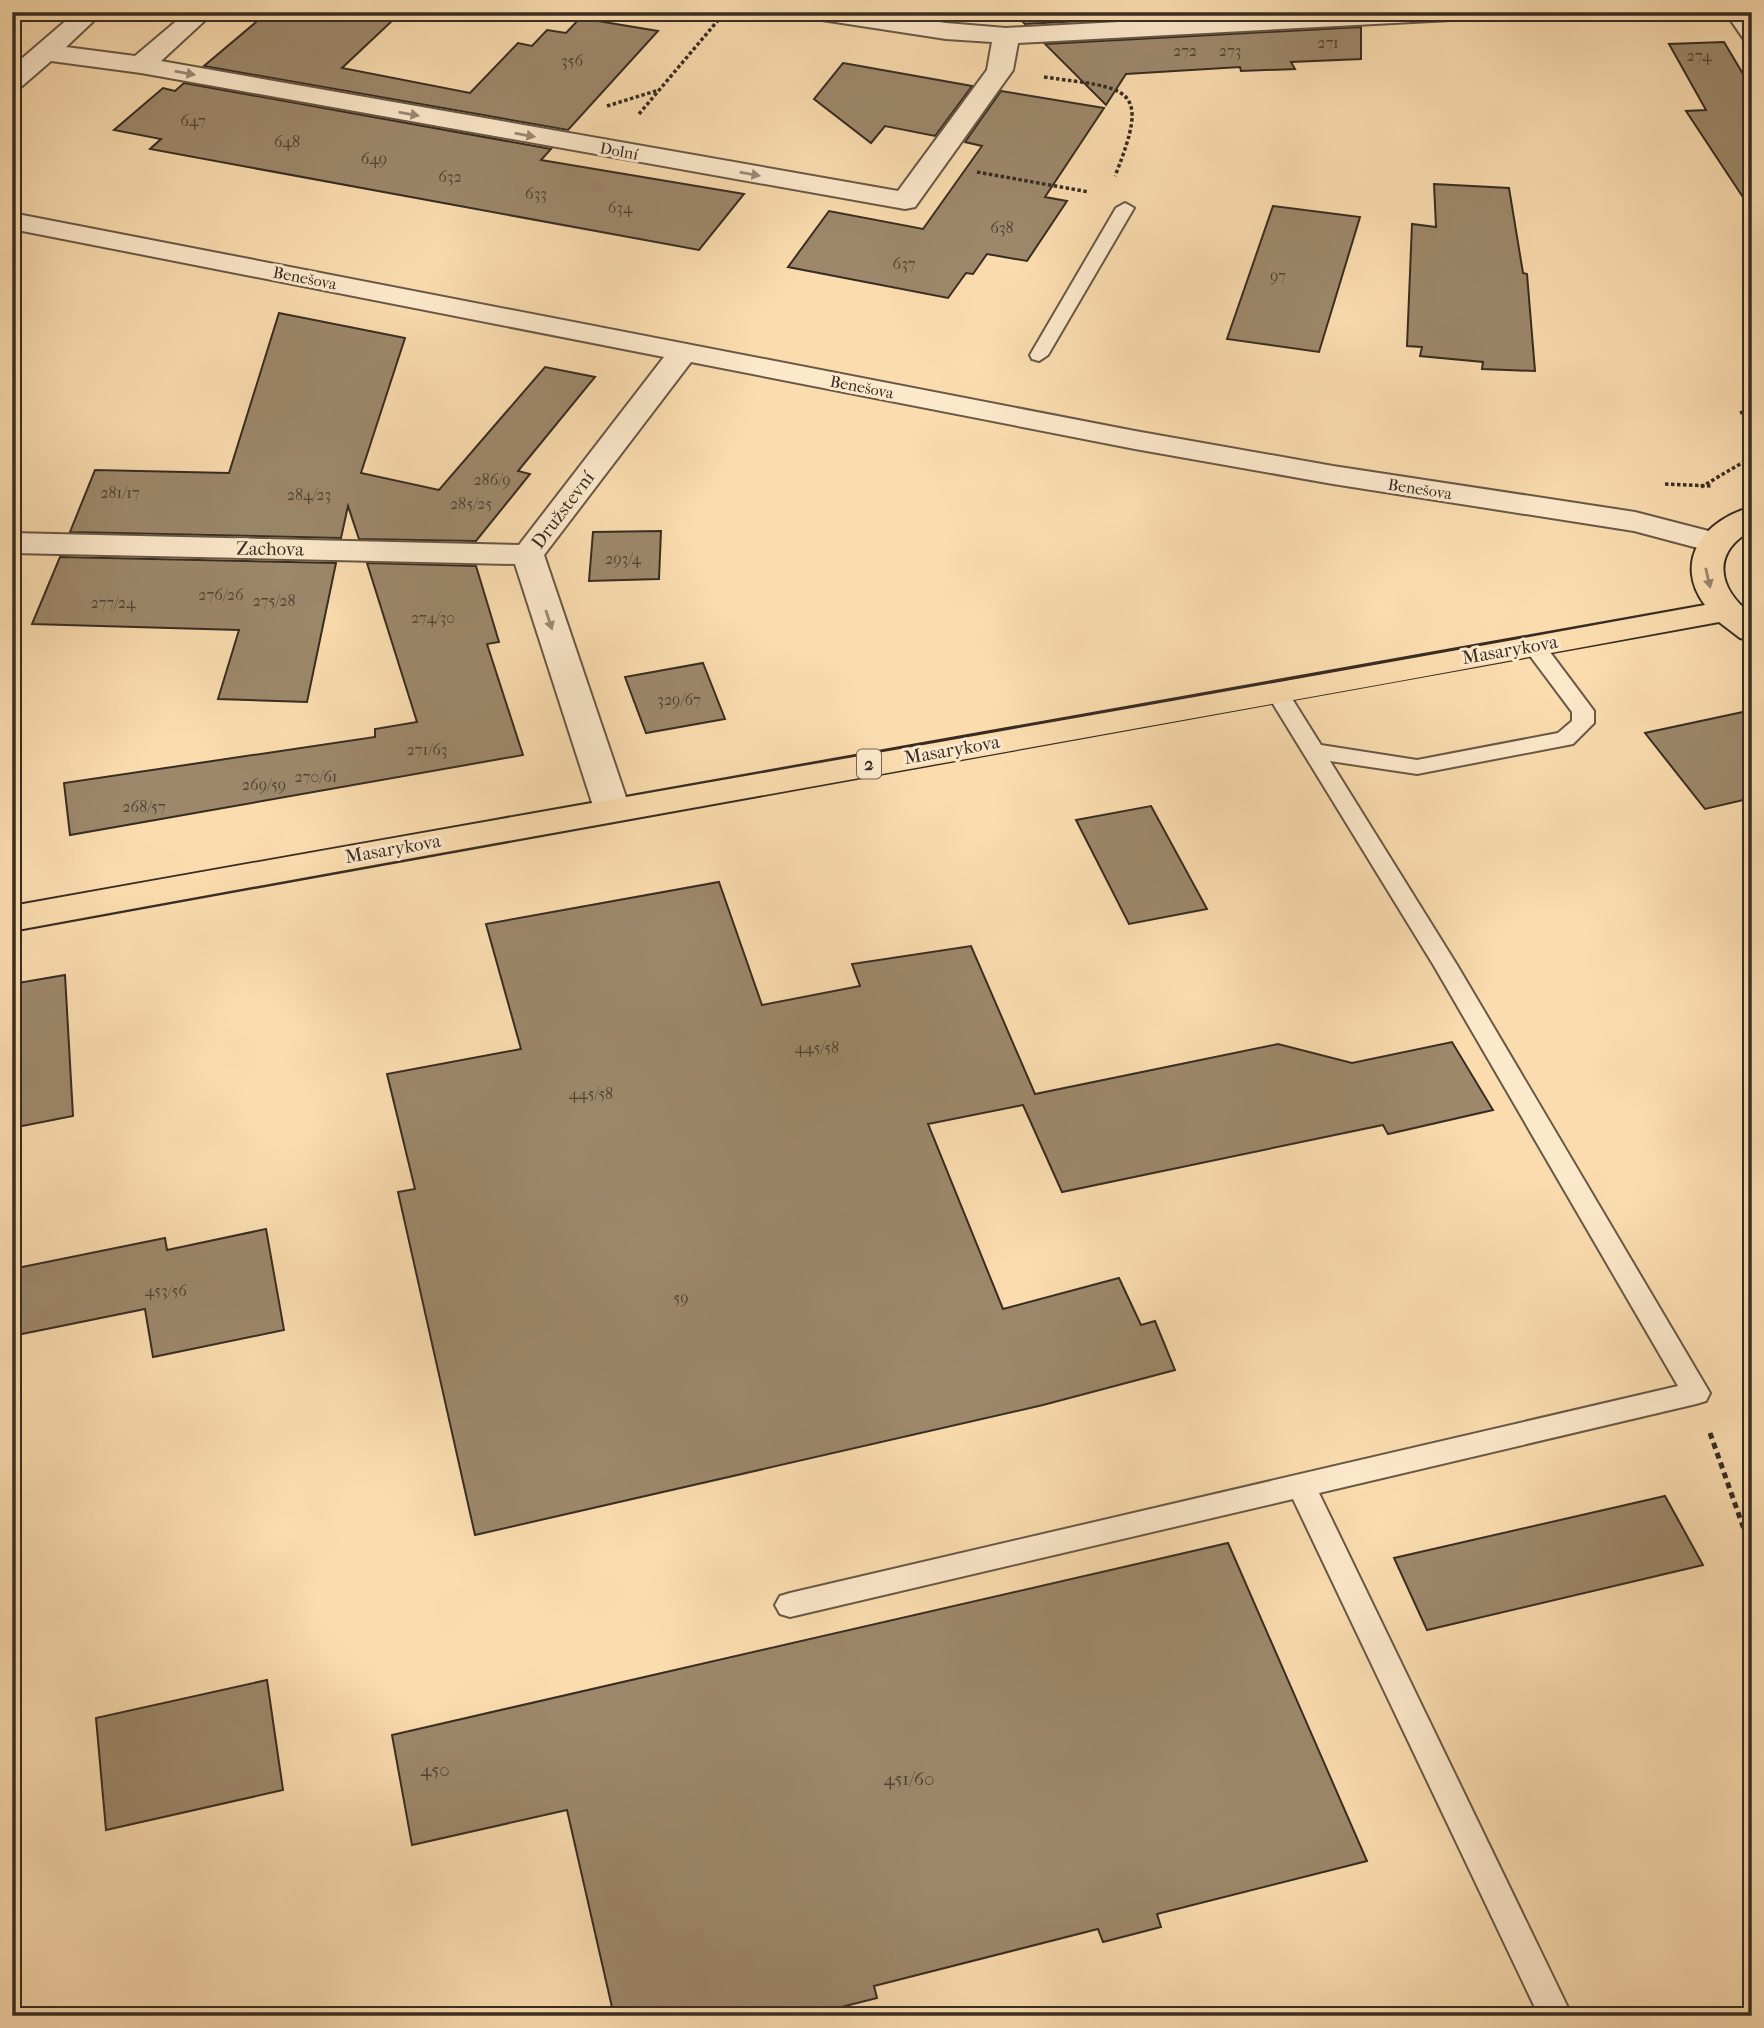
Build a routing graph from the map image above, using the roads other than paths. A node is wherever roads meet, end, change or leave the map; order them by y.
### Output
1 (91, 12) edge
2 (202, 12) edge
3 (822, 12) edge
4 (984, 12) edge
5 (1451, 12) edge
6 (1737, 12) edge
7 (1752, 33) edge
8 (1006, 37) junction
9 (45, 51) junction
10 (141, 65) junction
11 (12, 81) edge
12 (1125, 208) dead end
13 (12, 221) edge
14 (683, 352) junction
15 (1039, 355) dead end
16 (1752, 517) edge
17 (1713, 542) junction
18 (12, 543) edge
19 (528, 555) junction
20 (1739, 621) edge
21 (1533, 645) junction
22 (1278, 694) junction
23 (1313, 751) junction
24 (612, 809) junction
25 (12, 919) edge
26 (1301, 1485) junction
27 (790, 1605) dead end
28 (1556, 2016) edge

1 - 9 street
2 - 10 street
3 - 8 street
4 - 8 street
5 - 8 street
6 - 7 street
10 -> 8 street, Dolní
9 - 10 street, Dolní
9 - 11 street
12 - 15 lane
13 - 14 street, Benešova
14 - 17 street, Benešova
14 - 19 street, Družstevní
16 - 17 main road
17 -> 20 main road, 2
18 - 19 street, Zachova
19 -> 24 street, Družstevní
20 - 21 main road, Masarykova / 2
21 - 22 main road, Masarykova / 2
21 - 23 lane
22 - 23 lane
22 - 24 main road, Masarykova / 2
23 - 26 lane
24 - 25 main road, Masarykova / 2
26 - 27 lane
26 - 28 lane

